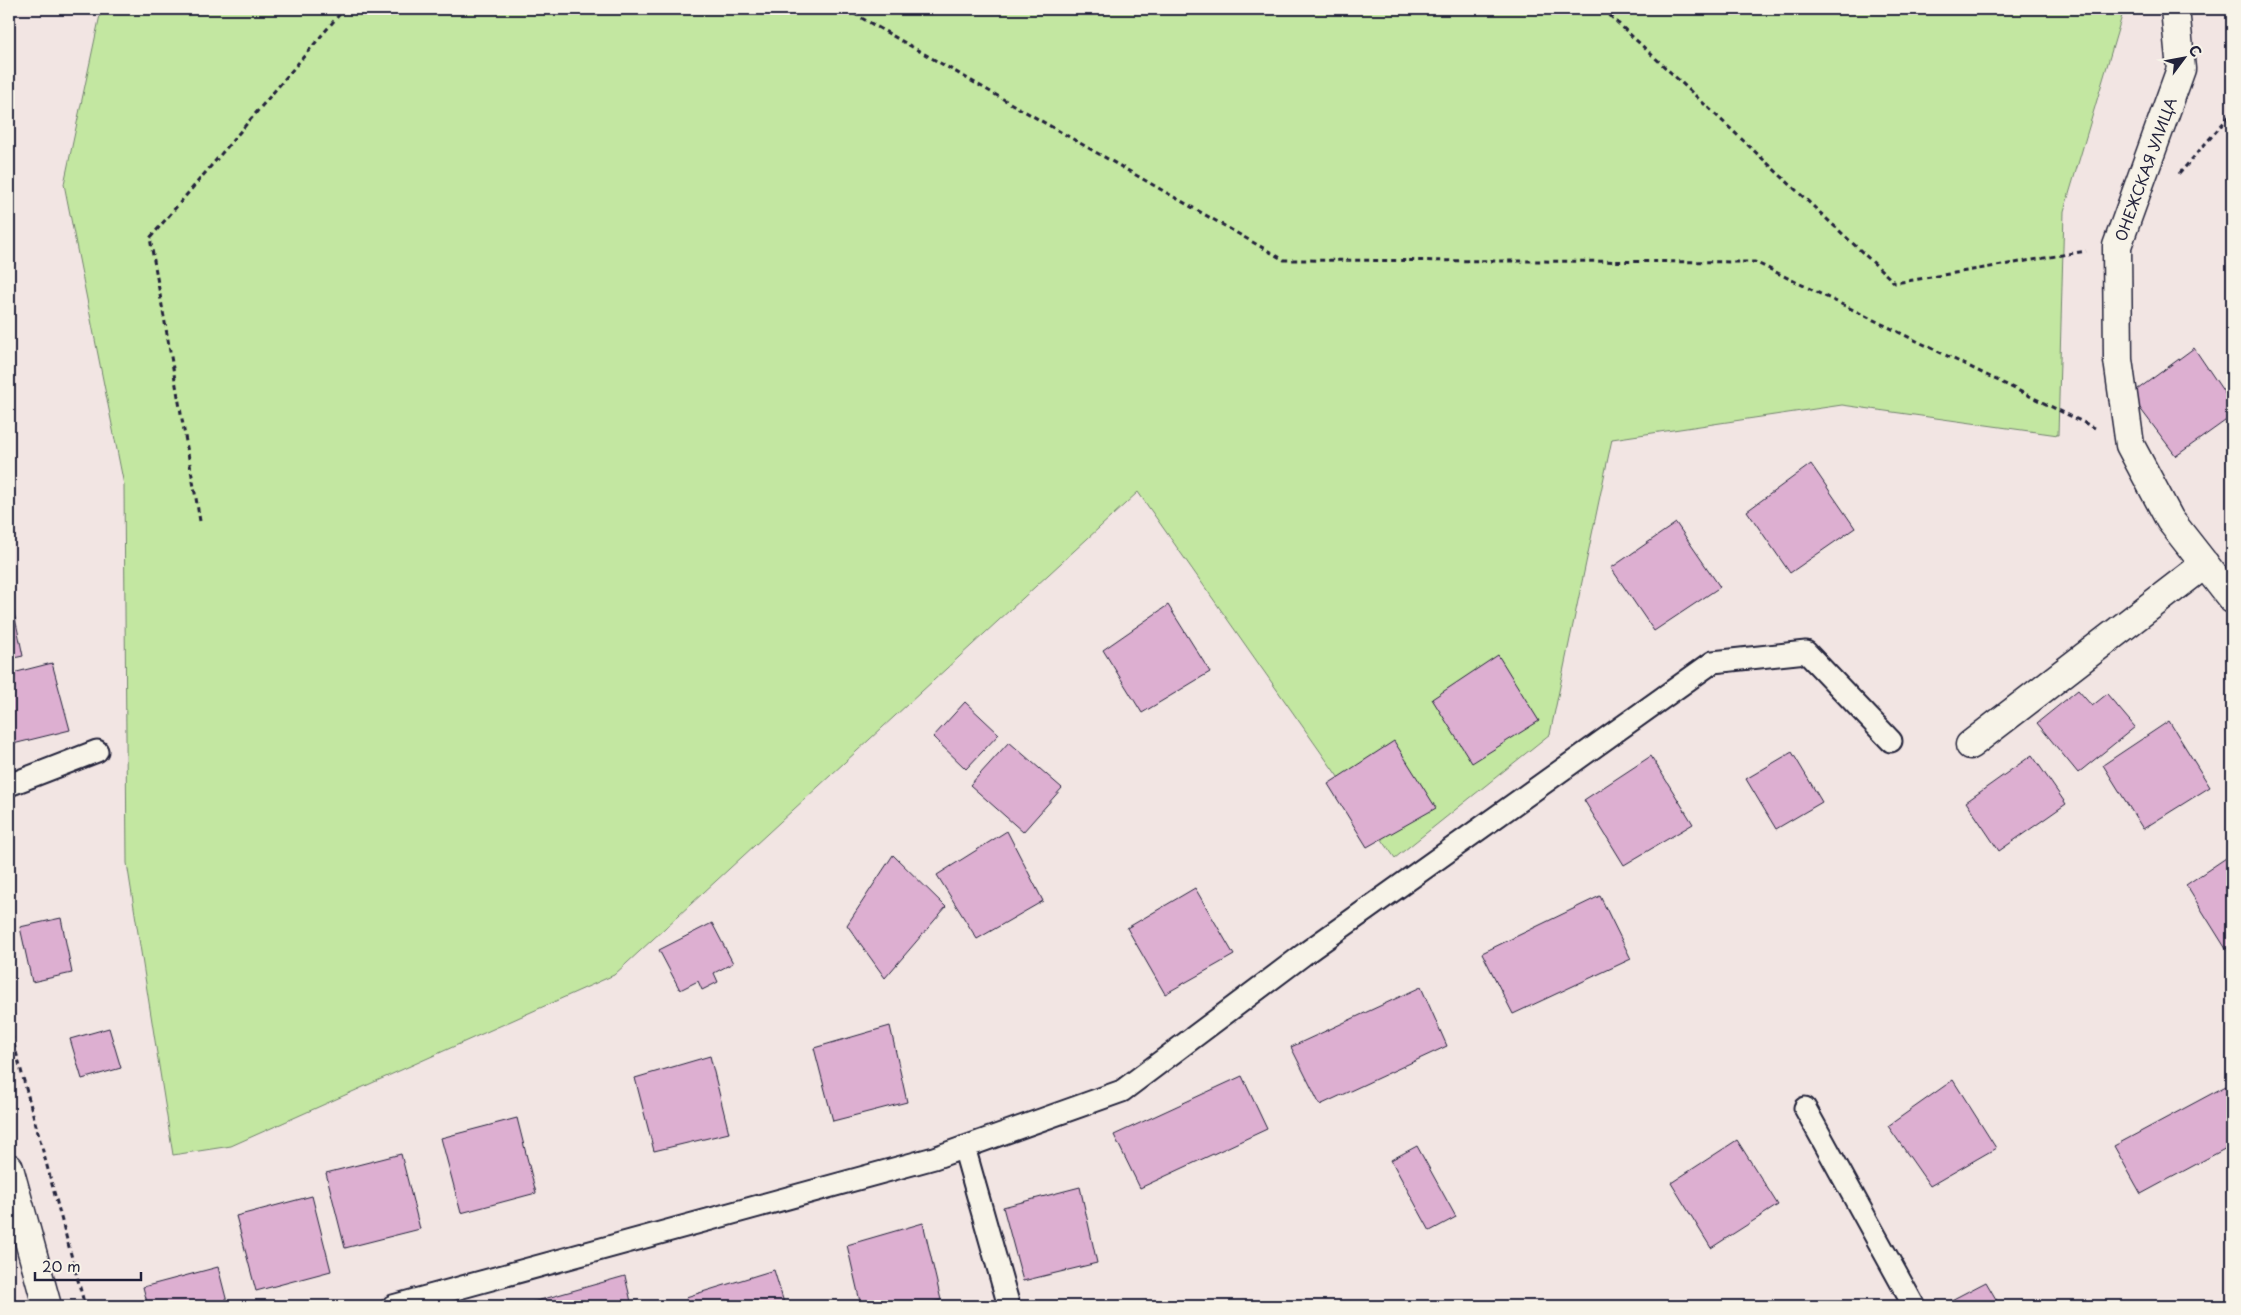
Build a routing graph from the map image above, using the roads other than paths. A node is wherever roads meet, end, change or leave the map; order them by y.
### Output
1 (2175, 9) edge
2 (2205, 564) junction
3 (2232, 599) edge
4 (1890, 741) dead end
5 (1970, 745) dead end
6 (97, 751) dead end
7 (9, 785) edge
8 (1805, 1108) dead end
9 (964, 1147) junction
10 (9, 1168) edge
11 (47, 1306) edge
12 (393, 1306) edge
13 (1009, 1306) edge
14 (1914, 1306) edge

1 - 2 street, ОНЕЖСКАЯ УЛИЦА
2 - 3 street, ОНЕЖСКАЯ УЛИЦА
2 - 5 street
4 - 9 lane
6 - 7 lane
8 - 14 lane
9 - 12 lane
9 - 13 lane
10 - 11 street

